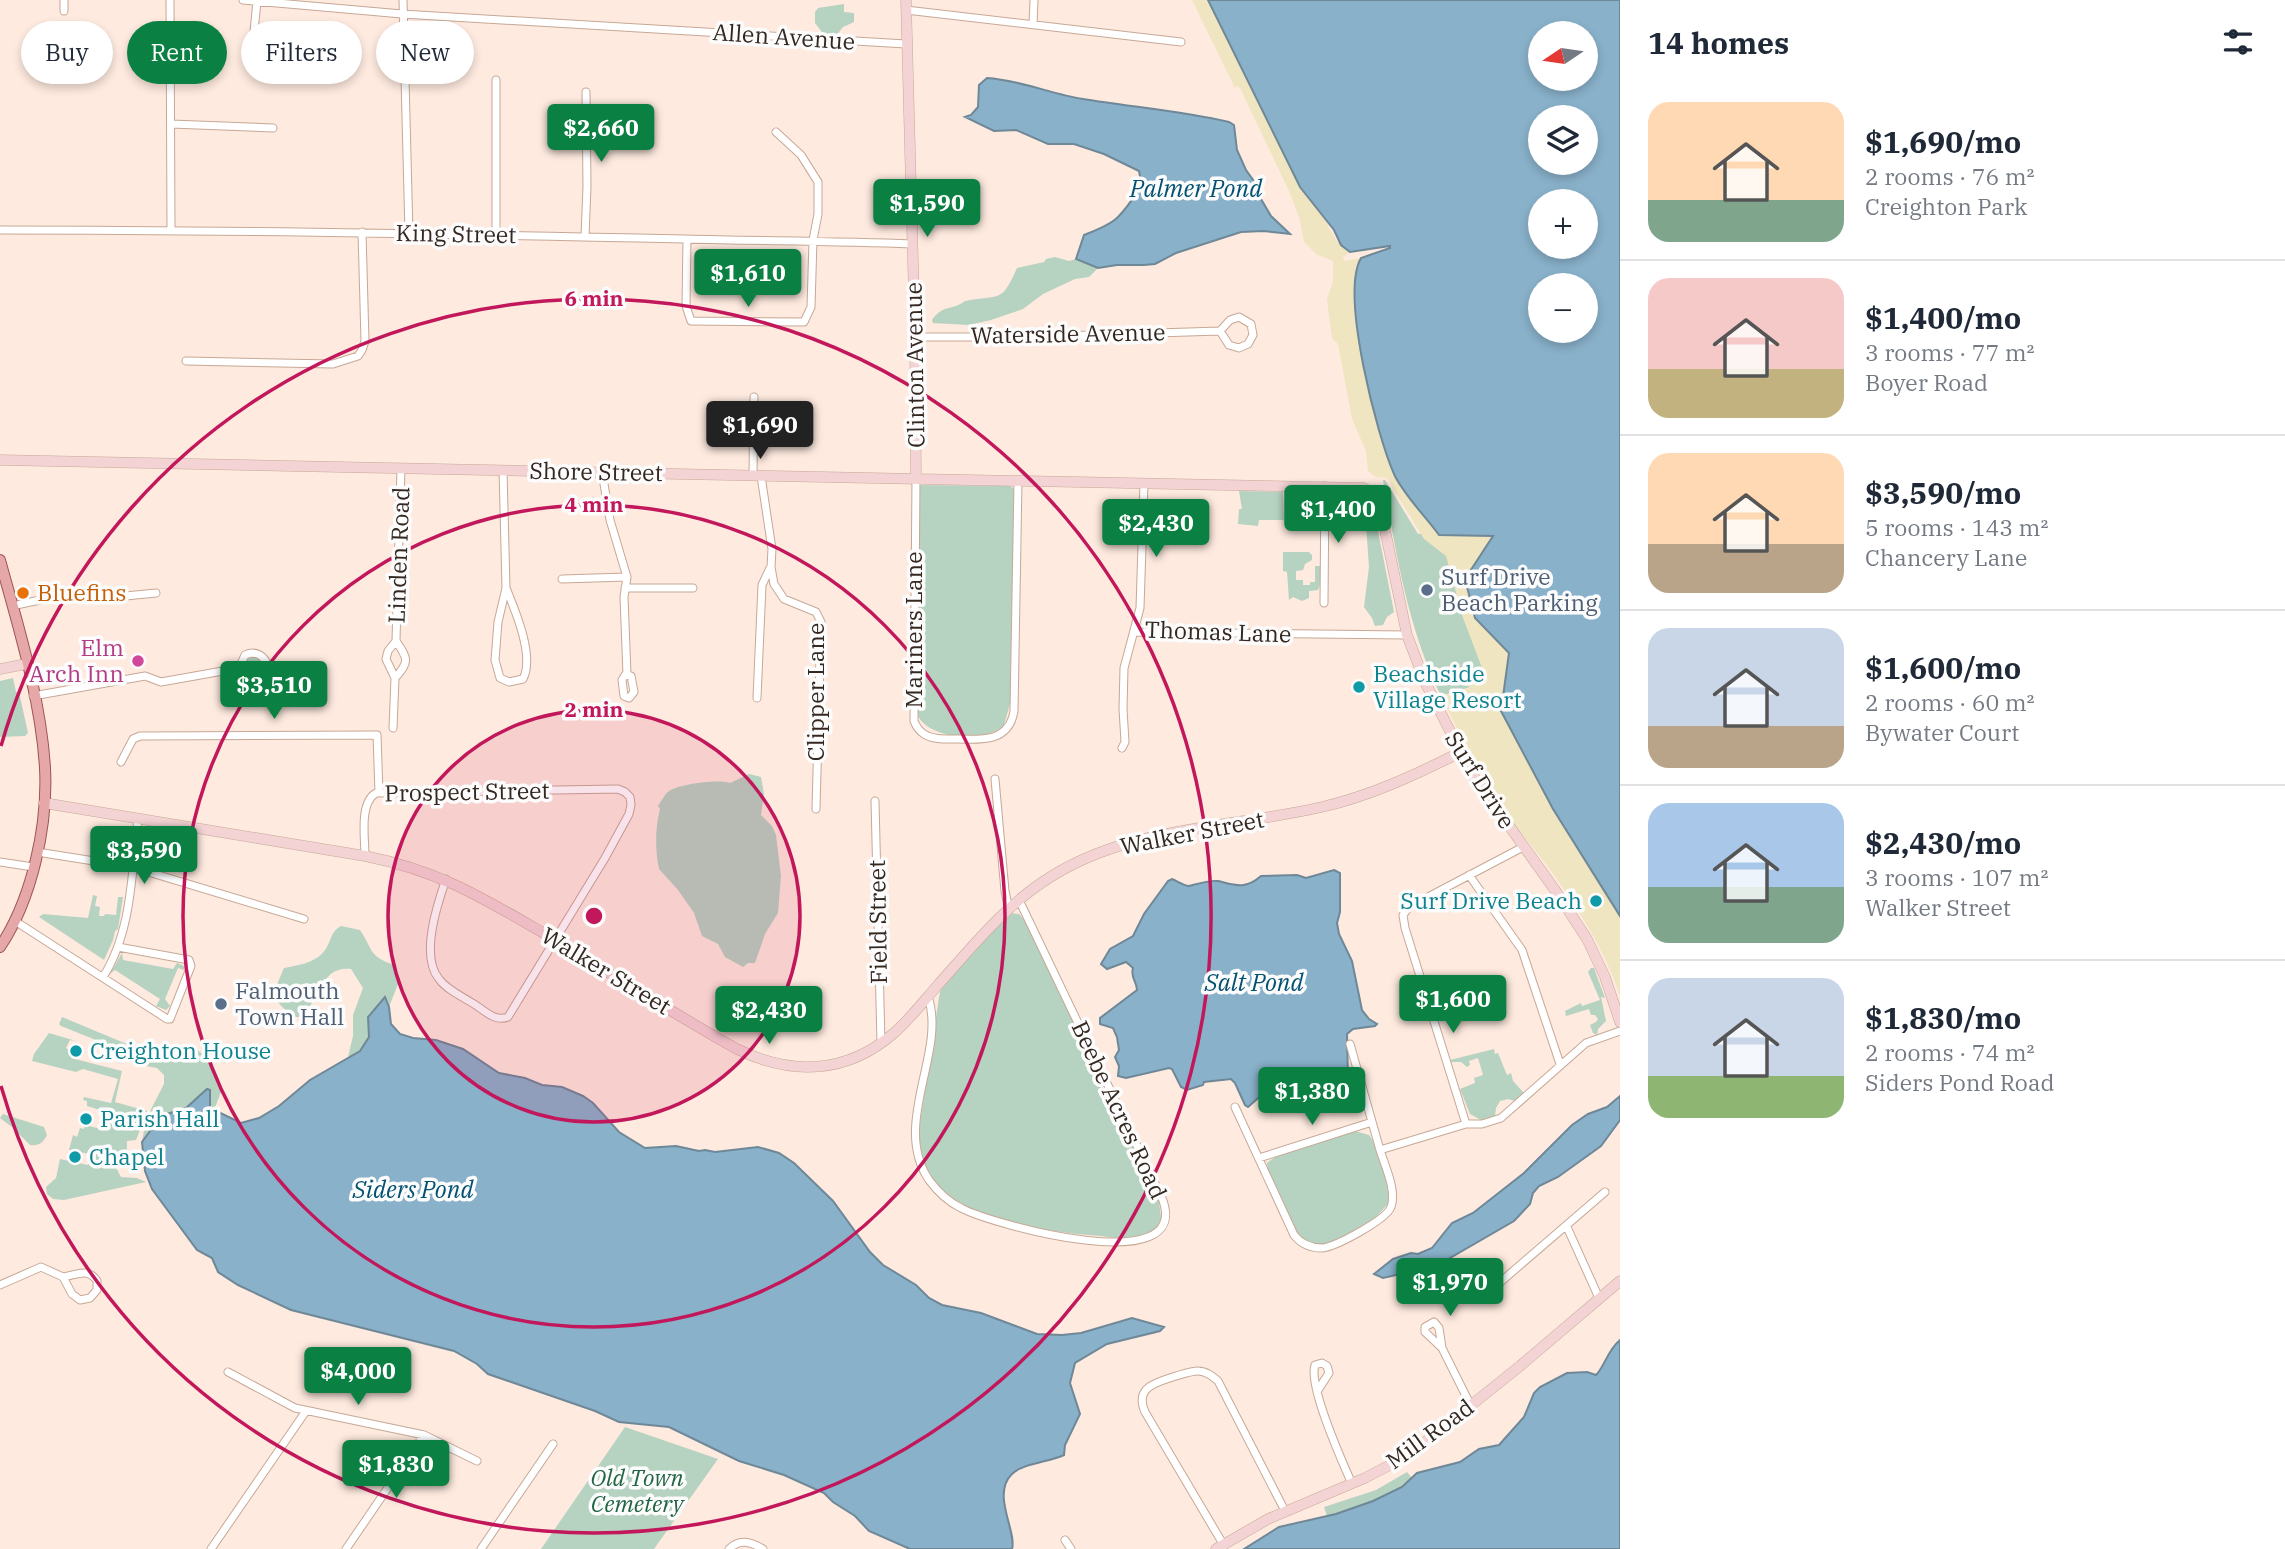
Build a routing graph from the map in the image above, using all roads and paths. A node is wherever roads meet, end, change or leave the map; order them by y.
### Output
1 (64, 0) edge
2 (170, 0) edge
3 (243, 0) edge
4 (403, 0) edge
5 (1034, 0) edge
6 (257, 1) edge
7 (906, 5) edge
8 (64, 10) dead end
9 (402, 14) junction
10 (255, 21) edge
11 (1033, 24) junction
12 (1181, 42) dead end
13 (906, 44) junction
14 (496, 80) dead end
15 (586, 92) dead end
16 (171, 124) junction
17 (272, 128) dead end
18 (776, 132) dead end
19 (0, 229) edge
20 (171, 230) junction
21 (362, 232) junction
22 (409, 234) junction
23 (496, 235) junction
24 (585, 236) junction
25 (687, 240) junction
26 (813, 240) junction
27 (912, 244) junction
28 (1220, 331) junction
29 (915, 337) junction
30 (186, 361) dead end
31 (754, 397) dead end
32 (0, 460) edge
33 (401, 468) junction
34 (503, 470) junction
35 (603, 472) junction
36 (757, 476) junction
37 (916, 478) junction
38 (1018, 481) junction
39 (1144, 483) junction
40 (1325, 486) junction
41 (1361, 487) joint
42 (0, 560) edge
43 (771, 567) junction
44 (627, 577) junction
45 (562, 579) dead end
46 (506, 588) junction
47 (625, 588) junction
48 (693, 588) dead end
49 (156, 593) dead end
50 (1324, 603) dead end
51 (13, 606) junction
52 (1135, 632) junction
53 (1407, 635) junction
54 (396, 641) junction
55 (26, 664) junction
56 (0, 669) edge
57 (234, 669) junction
58 (627, 675) dead end
59 (396, 678) junction
60 (33, 696) junction
61 (757, 698) dead end
62 (393, 728) dead end
63 (1122, 747) dead end
64 (1459, 752) junction
65 (121, 762) dead end
66 (995, 779) dead end
67 (379, 793) junction
68 (875, 801) dead end
69 (44, 803) junction
70 (816, 809) dead end
71 (138, 818) junction
72 (1523, 847) junction
73 (37, 852) junction
74 (365, 856) junction
75 (0, 862) edge
76 (33, 867) junction
77 (132, 867) junction
78 (1469, 875) junction
79 (446, 879) junction
80 (1019, 900) junction
81 (1009, 909) junction
82 (304, 919) dead end
83 (15, 921) junction
84 (555, 940) junction
85 (0, 947) edge
86 (118, 947) junction
87 (103, 977) junction
88 (928, 997) junction
89 (1620, 1022) edge
90 (1620, 1031) edge
91 (881, 1043) junction
92 (1350, 1044) dead end
93 (1560, 1063) junction
94 (1235, 1107) dead end
95 (1373, 1122) junction
96 (1466, 1124) junction
97 (1380, 1150) junction
98 (1259, 1158) junction
99 (1605, 1192) dead end
100 (1567, 1227) junction
101 (63, 1277) junction
102 (1620, 1281) edge
103 (0, 1285) edge
104 (1483, 1297) dead end
105 (1599, 1298) junction
106 (1442, 1348) dead end
107 (228, 1372) dead end
108 (1318, 1390) dead end
109 (1471, 1406) junction
110 (306, 1411) junction
111 (424, 1435) junction
112 (553, 1444) dead end
113 (477, 1461) dead end
114 (1352, 1484) junction
115 (1285, 1511) junction
116 (1065, 1540) dead end
117 (1220, 1546) edge
118 (211, 1549) edge
119 (346, 1549) edge
120 (481, 1549) edge
121 (730, 1549) edge
122 (763, 1549) edge
123 (1071, 1549) edge

1 - 8 street
2 - 16 street
3 - 6 street, Allen Avenue
4 - 9 street
5 - 11 street
6 - 9 street, Allen Avenue
6 - 10 street
7 - 11 street
7 - 13 street, Clinton Avenue
9 - 13 street, Allen Avenue
9 - 22 street
11 - 12 street
13 - 27 street, Clinton Avenue
14 - 23 street
15 - 24 street
16 - 17 street
16 - 20 street
18 - 26 street
19 - 20 street, King Street
20 - 21 street, King Street
21 - 22 street, King Street
21 - 30 street
22 - 23 street, King Street
23 - 24 street, King Street
24 - 25 street, King Street
25 - 26 street, King Street
25 - 26 street
26 - 27 street, King Street
27 - 29 street, Clinton Avenue
28 - 28 street, Waterside Avenue
28 - 29 street, Waterside Avenue
29 - 37 street, Clinton Avenue
31 - 36 street, Clipper Lane
32 - 33 street, Shore Street
33 - 34 street, Shore Street
33 - 54 street, Linden Road
34 - 35 street, Shore Street
34 - 46 street
35 - 36 street, Shore Street
35 - 44 street
36 - 37 street, Shore Street
36 - 43 street, Clipper Lane
37 - 38 street, Shore Street
37 - 38 street, Mariners Lane
38 - 39 street, Shore Street
39 - 40 street, Shore Street
39 - 52 street, Thomas Lane
40 - 41 street, Shore Street
40 - 50 street
41 - 53 street, Surf Drive
42 - 51 main road
43 - 61 street
43 - 70 street, Clipper Lane
44 - 45 street
44 - 47 street
46 - 46 street
47 - 48 street
47 - 58 street
49 - 51 street
51 - 55 main road
52 - 53 street, Thomas Lane
52 - 63 street
53 - 64 street, Surf Drive
54 - 59 street, Linden Road
54 - 59 street, Linden Road
55 - 56 street
55 - 60 main road
57 - 57 street
57 - 60 street
59 - 62 street, Linden Road
60 - 69 main road
64 - 72 street, Surf Drive
64 - 80 street, Walker Street
65 - 67 street
66 - 81 street
67 - 74 street, Prospect Street
67 - 84 street, Prospect Street
68 - 91 street, Field Street
69 - 71 street, Walker Street
69 - 73 main road
71 - 74 street, Walker Street
71 - 77 street
72 - 78 street
72 - 89 street, Surf Drive
73 - 76 main road
73 - 77 street
74 - 79 street, Walker Street
75 - 76 street
76 - 83 main road
77 - 82 street
77 - 86 street
78 - 93 street
78 - 96 street
79 - 84 street, Walker Street
79 - 84 street
80 - 81 street, Walker Street
80 - 88 street, Beebe Acres Road
81 - 88 street, Walker Street
83 - 85 main road
83 - 87 street
84 - 91 street, Walker Street
86 - 87 street
86 - 87 street
88 - 91 street, Walker Street
90 - 93 street
92 - 95 street
93 - 96 street
94 - 98 street
95 - 97 street
95 - 98 street
96 - 97 street
97 - 98 street
99 - 100 street
100 - 104 street
100 - 105 street
101 - 101 street
101 - 103 street
102 - 105 street, Mill Road
105 - 109 street, Mill Road
106 - 109 street
107 - 110 street
108 - 114 street
109 - 114 street, Mill Road
110 - 111 street
110 - 118 street
111 - 113 street
111 - 119 street
112 - 120 street
114 - 115 street, Mill Road
115 - 117 street, Mill Road
115 - 117 street
116 - 123 street
121 - 122 street

